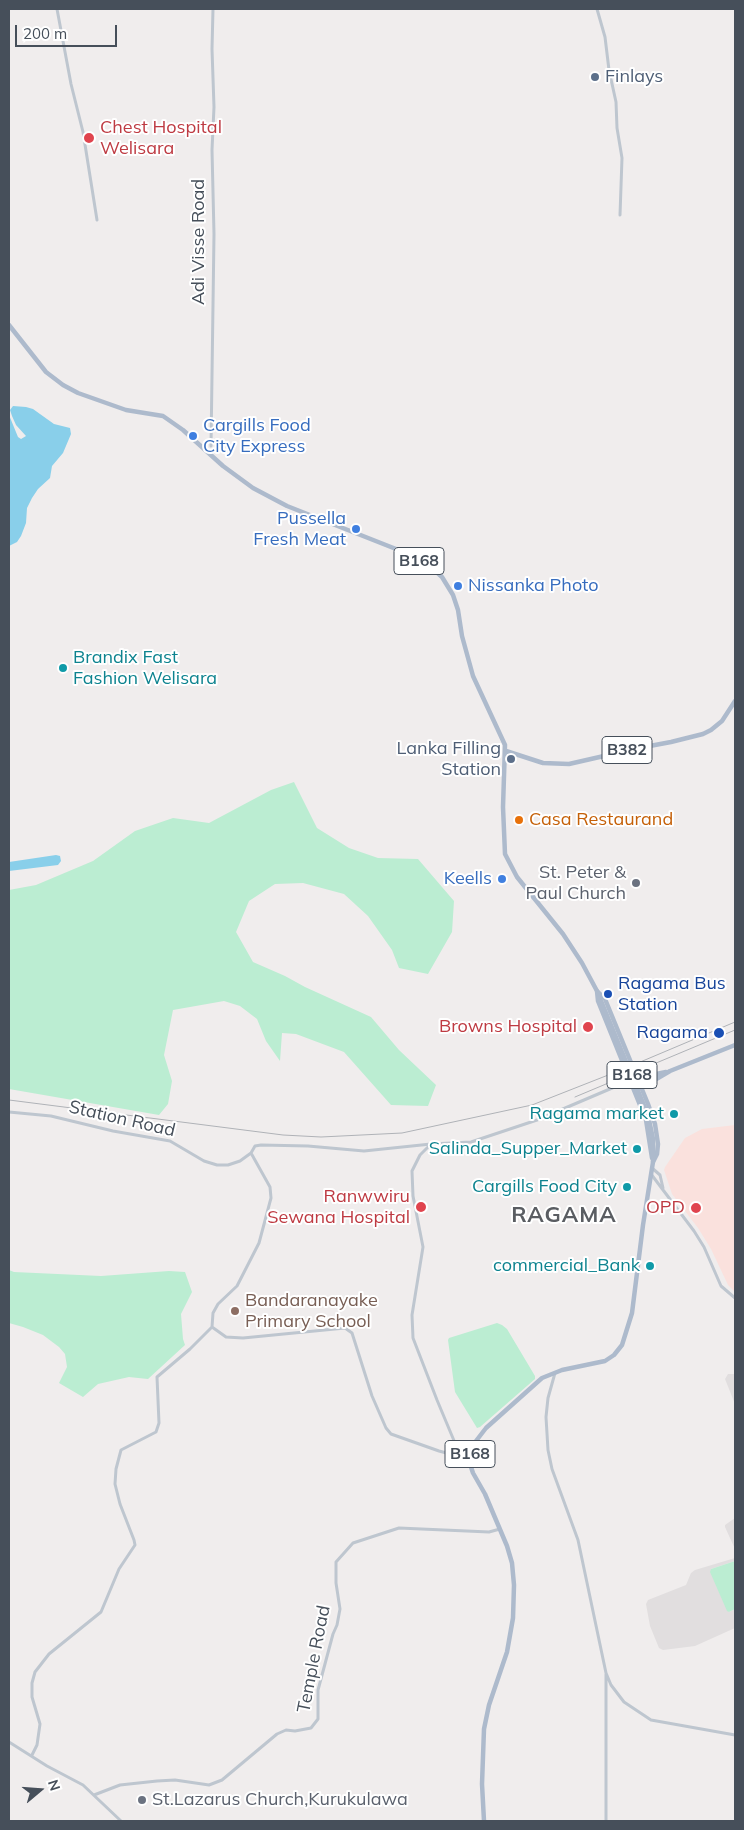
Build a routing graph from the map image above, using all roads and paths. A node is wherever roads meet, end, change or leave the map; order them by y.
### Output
1 (57, 9) edge
2 (213, 9) edge
3 (597, 9) edge
4 (620, 215) dead end
5 (97, 220) dead end
6 (9, 325) edge
7 (211, 446) dead end
8 (735, 701) edge
9 (506, 751) junction
10 (597, 991) junction
11 (735, 1044) edge
12 (670, 1071) junction
13 (638, 1078) junction
14 (631, 1080) junction
15 (642, 1088) junction
16 (635, 1090) junction
17 (9, 1112) edge
18 (431, 1144) junction
19 (251, 1153) junction
20 (653, 1162) junction
21 (652, 1168) junction
22 (651, 1173) junction
23 (664, 1192) junction
24 (735, 1298) edge
25 (212, 1327) junction
26 (555, 1372) junction
27 (460, 1456) junction
28 (470, 1456) junction
29 (500, 1529) junction
30 (606, 1673) junction
31 (735, 1736) edge
32 (9, 1742) edge
33 (32, 1755) junction
34 (94, 1795) junction
35 (120, 1821) edge
36 (484, 1821) edge
37 (606, 1821) edge

1 - 5 street
2 - 7 street, Adi Visse Road
3 - 4 street
6 - 9 main road, B168
8 - 9 main road, B382
9 - 10 main road, B168
10 - 13 main road, B168
10 - 14 main road, B168
10 - 20 main road, B168, bridge
11 - 12 main road
12 - 13 main road
12 - 15 main road
13 - 14 main road
13 - 15 main road, B168
14 - 16 main road, B168
14 - 18 street, Station Road
15 - 16 main road
15 - 20 main road, B168
16 - 20 main road, B168
17 - 19 street, Station Road
18 - 19 street, Station Road
18 - 27 street
19 - 25 street
20 - 21 main road, B168
21 - 22 main road, B168
21 - 23 street
22 - 23 street
22 - 26 main road, B168
23 - 24 street
25 - 27 street
25 - 33 street
26 - 28 main road, B168
26 - 30 street
27 - 28 street
28 - 29 main road, B168
29 - 34 street, Temple Road
29 - 36 main road, B168
30 - 31 street
30 - 37 street
32 - 33 street
33 - 34 street
34 - 35 street

